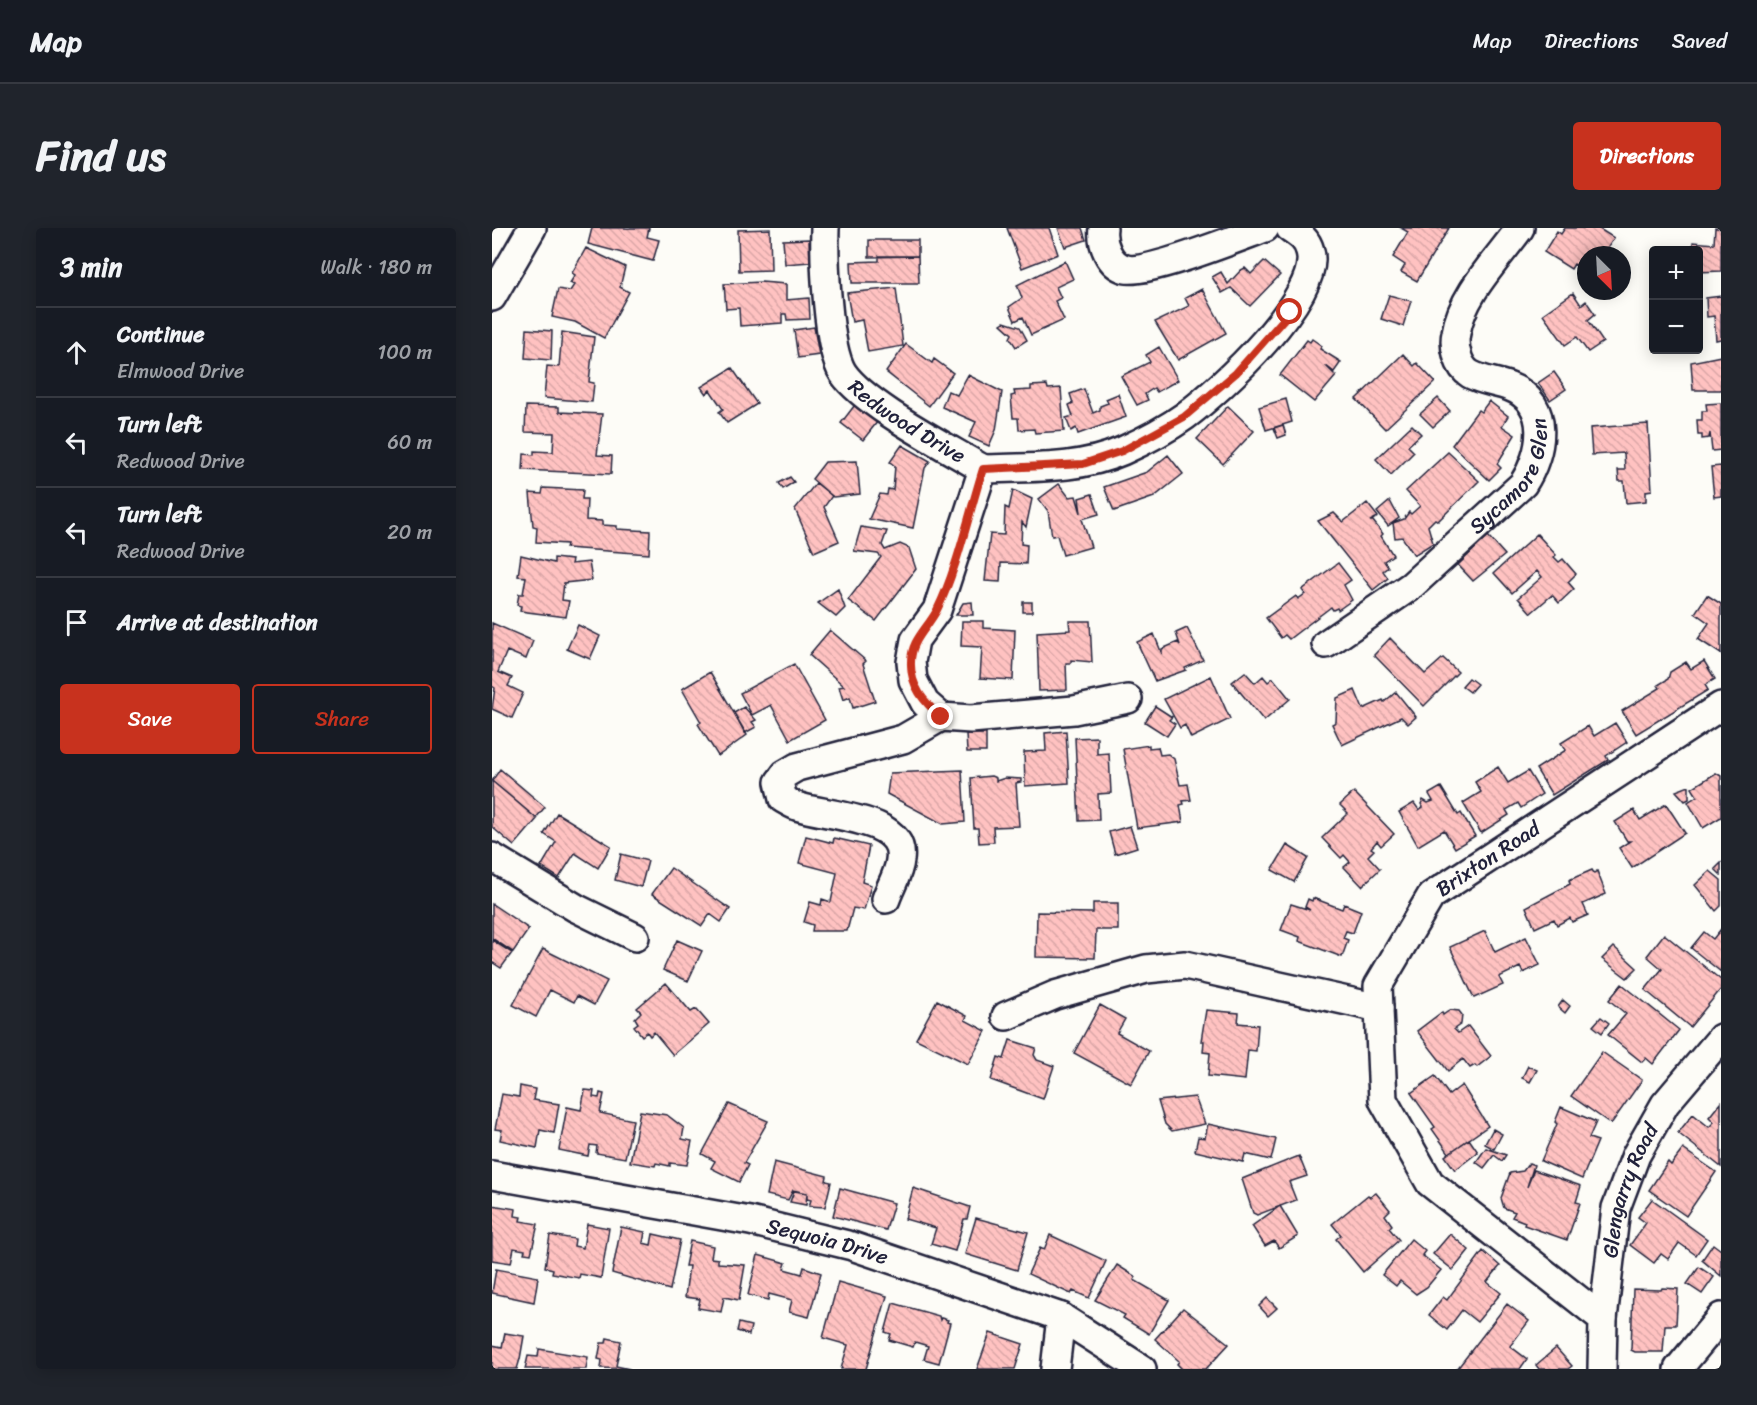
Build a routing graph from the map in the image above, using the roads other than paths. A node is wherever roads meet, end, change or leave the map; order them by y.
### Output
1 (532, 228) edge
2 (825, 228) edge
3 (1102, 228) edge
4 (1265, 228) edge
5 (1290, 228) edge
6 (1520, 228) edge
7 (492, 297) edge
8 (983, 469) junction
9 (1326, 644) dead end
10 (1128, 699) dead end
11 (1721, 706) edge
12 (941, 717) junction
13 (492, 857) edge
14 (886, 899) dead end
15 (635, 937) dead end
16 (1379, 1008) junction
17 (1006, 1016) dead end
18 (1721, 1038) edge
19 (492, 1175) edge
20 (1061, 1317) junction
21 (1603, 1318) junction
22 (1719, 1325) edge
23 (1055, 1369) edge
24 (1142, 1369) edge
25 (1602, 1369) edge
26 (1678, 1369) edge

1 - 7 street
2 - 8 street, Redwood Drive
3 - 4 street
5 - 8 street
6 - 9 street, Sycamore Glen
8 - 12 street, Redwood Drive
10 - 12 street
11 - 16 street, Brixton Road
12 - 14 street
13 - 15 street
16 - 17 street
16 - 21 street, Brixton Road
18 - 21 street, Glengarry Road
19 - 20 street, Sequoia Drive
20 - 23 street
20 - 24 street, Sequoia Drive
21 - 25 street, Glengarry Road
22 - 26 street

